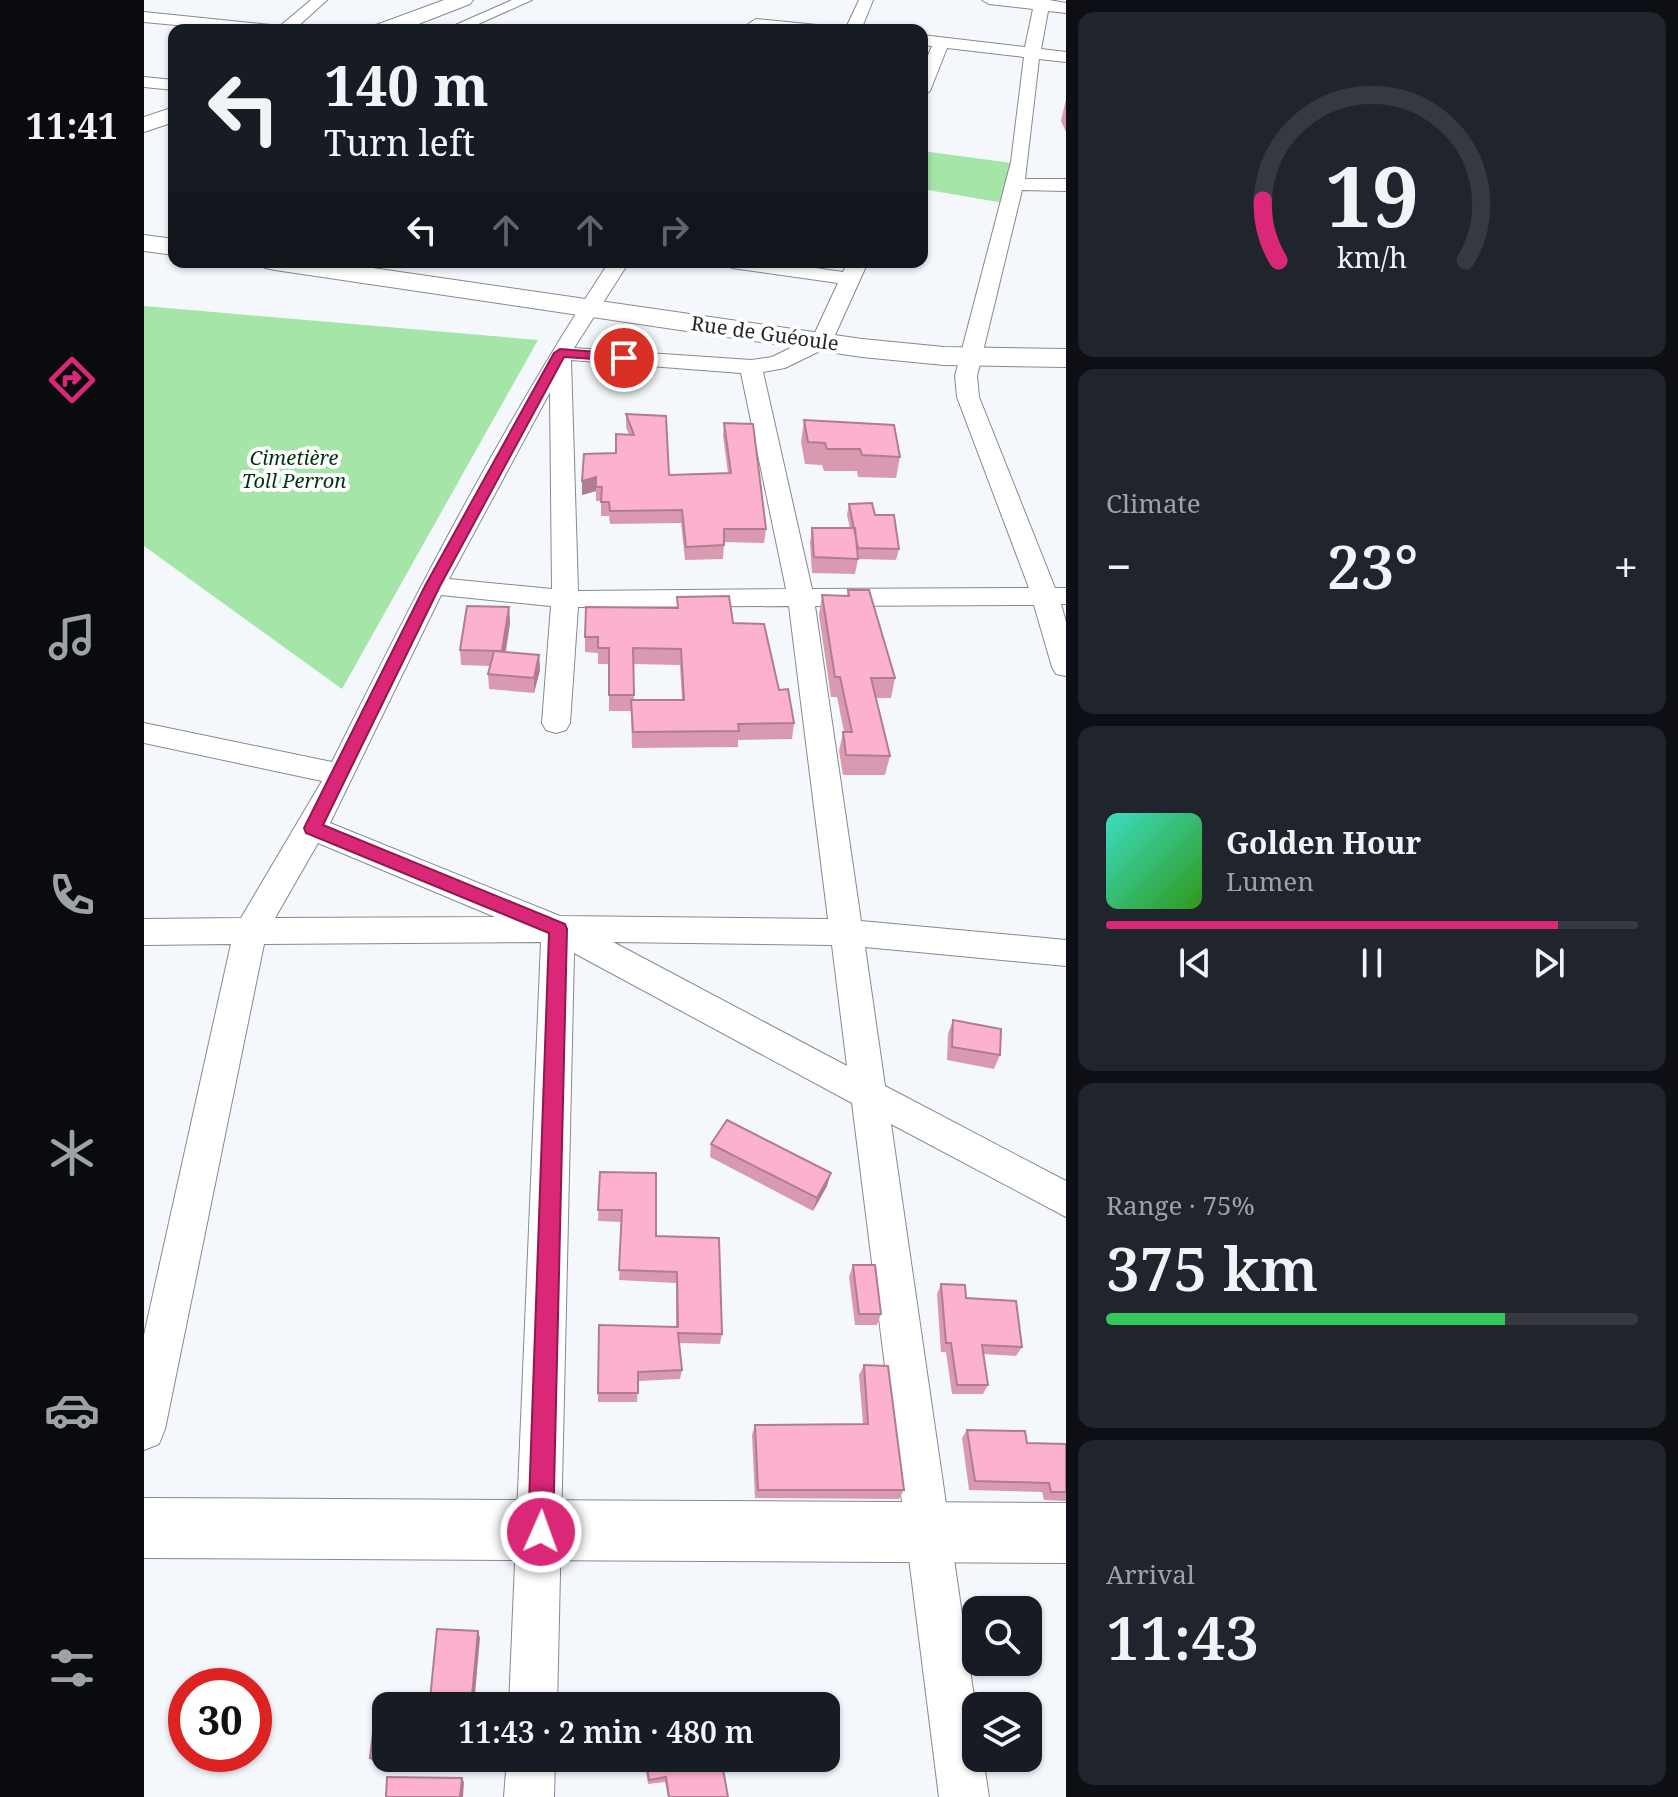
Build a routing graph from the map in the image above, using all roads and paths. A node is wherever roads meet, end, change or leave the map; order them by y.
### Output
1 (189, 0) edge
2 (320, 0) edge
3 (463, 0) edge
4 (525, 0) edge
5 (866, 0) edge
6 (989, 0) edge
7 (1041, 3) edge
8 (1066, 8) edge
9 (144, 17) edge
10 (165, 19) junction
11 (215, 24) edge
12 (292, 24) edge
13 (400, 24) edge
14 (467, 24) edge
15 (856, 24) edge
16 (144, 37) edge
17 (928, 41) edge
18 (941, 42) junction
19 (1032, 53) junction
20 (1066, 57) edge
21 (928, 74) edge
22 (144, 82) edge
23 (168, 84) edge
24 (168, 116) edge
25 (144, 125) edge
26 (1015, 184) junction
27 (1066, 185) edge
28 (144, 243) edge
29 (168, 246) edge
30 (316, 268) edge
31 (615, 268) edge
32 (814, 268) edge
33 (854, 271) edge
34 (591, 308) junction
35 (822, 341) junction
36 (560, 353) junction
37 (971, 355) junction
38 (1066, 358) edge
39 (751, 367) junction
40 (432, 586) junction
41 (1056, 596) edge
42 (565, 599) junction
43 (801, 600) junction
44 (1066, 667) edge
45 (556, 723) dead end
46 (144, 733) edge
47 (339, 774) junction
48 (312, 828) junction
49 (558, 929) junction
50 (144, 932) edge
51 (250, 932) junction
52 (844, 932) junction
53 (1066, 953) edge
54 (869, 1097) junction
55 (1066, 1200) edge
56 (144, 1429) edge
57 (144, 1528) edge
58 (541, 1532) junction
59 (926, 1533) junction
60 (1066, 1533) edge
61 (534, 1692) edge
62 (530, 1772) edge
63 (529, 1797) edge
64 (964, 1797) edge

1 - 10 street
2 - 12 street
3 - 13 main road
4 - 14 street
5 - 15 street
6 - 7 street
7 - 8 street
7 - 19 street
9 - 10 street
10 - 11 street
10 - 16 street
17 - 18 street
18 - 19 street
18 - 21 street
19 - 20 street
19 - 26 street
22 - 23 street
24 - 25 main road
26 - 27 street
26 - 37 street
28 - 29 main road
30 - 34 main road, Rue de Guéoule
31 - 34 street
32 - 33 street
33 - 35 street
34 - 35 main road, Rue de Guéoule
34 - 36 street
35 - 37 main road, Rue de Guéoule
35 - 39 street
36 - 39 street
36 - 40 street
36 - 42 street
37 - 38 main road, Rue de Guéoule
37 - 41 street
39 - 43 street
40 - 42 street
40 - 47 street
41 - 43 street
41 - 44 street
42 - 43 street
42 - 45 street
43 - 52 street
46 - 47 street
47 - 48 street
48 - 49 street
48 - 51 street
49 - 51 street
49 - 52 street
49 - 54 street
49 - 58 street
50 - 51 street
51 - 56 street
52 - 53 street
52 - 54 street
54 - 55 street
54 - 59 street
57 - 58 main road
58 - 59 main road
58 - 61 street
59 - 60 main road
59 - 64 street
62 - 63 street

